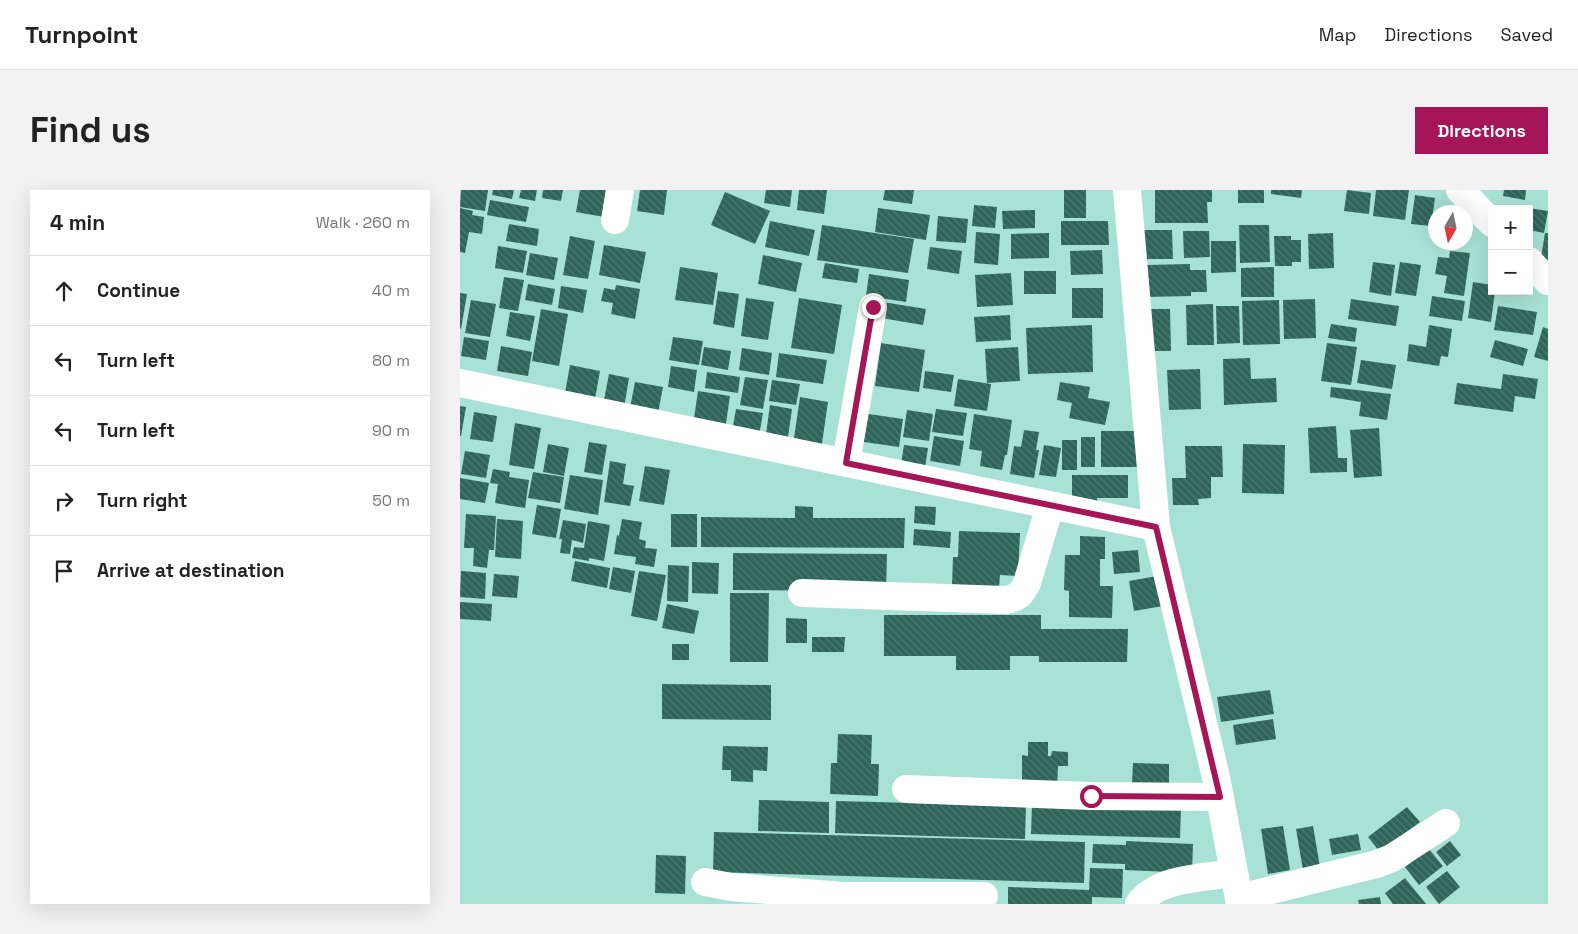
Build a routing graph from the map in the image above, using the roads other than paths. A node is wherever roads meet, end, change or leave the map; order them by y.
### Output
1 (620, 190) edge
2 (1127, 190) edge
3 (1460, 190) edge
4 (1488, 219) edge
5 (615, 220) dead end
6 (1533, 265) edge
7 (1548, 280) edge
8 (873, 307) dead end
9 (460, 384) edge
10 (846, 463) junction
11 (1050, 506) junction
12 (1156, 527) junction
13 (802, 593) dead end
14 (906, 789) dead end
15 (1220, 797) junction
16 (1446, 823) dead end
17 (705, 882) dead end
18 (1237, 892) edge
19 (984, 896) dead end
20 (938, 900) edge
21 (1140, 904) edge

1 - 5 street
2 - 12 street
3 - 4 street
6 - 7 street
8 - 10 street
9 - 10 street
10 - 11 street
11 - 12 street
11 - 13 street
12 - 15 street
14 - 15 street
15 - 18 street
16 - 18 street
17 - 20 street
18 - 21 street
19 - 20 street

